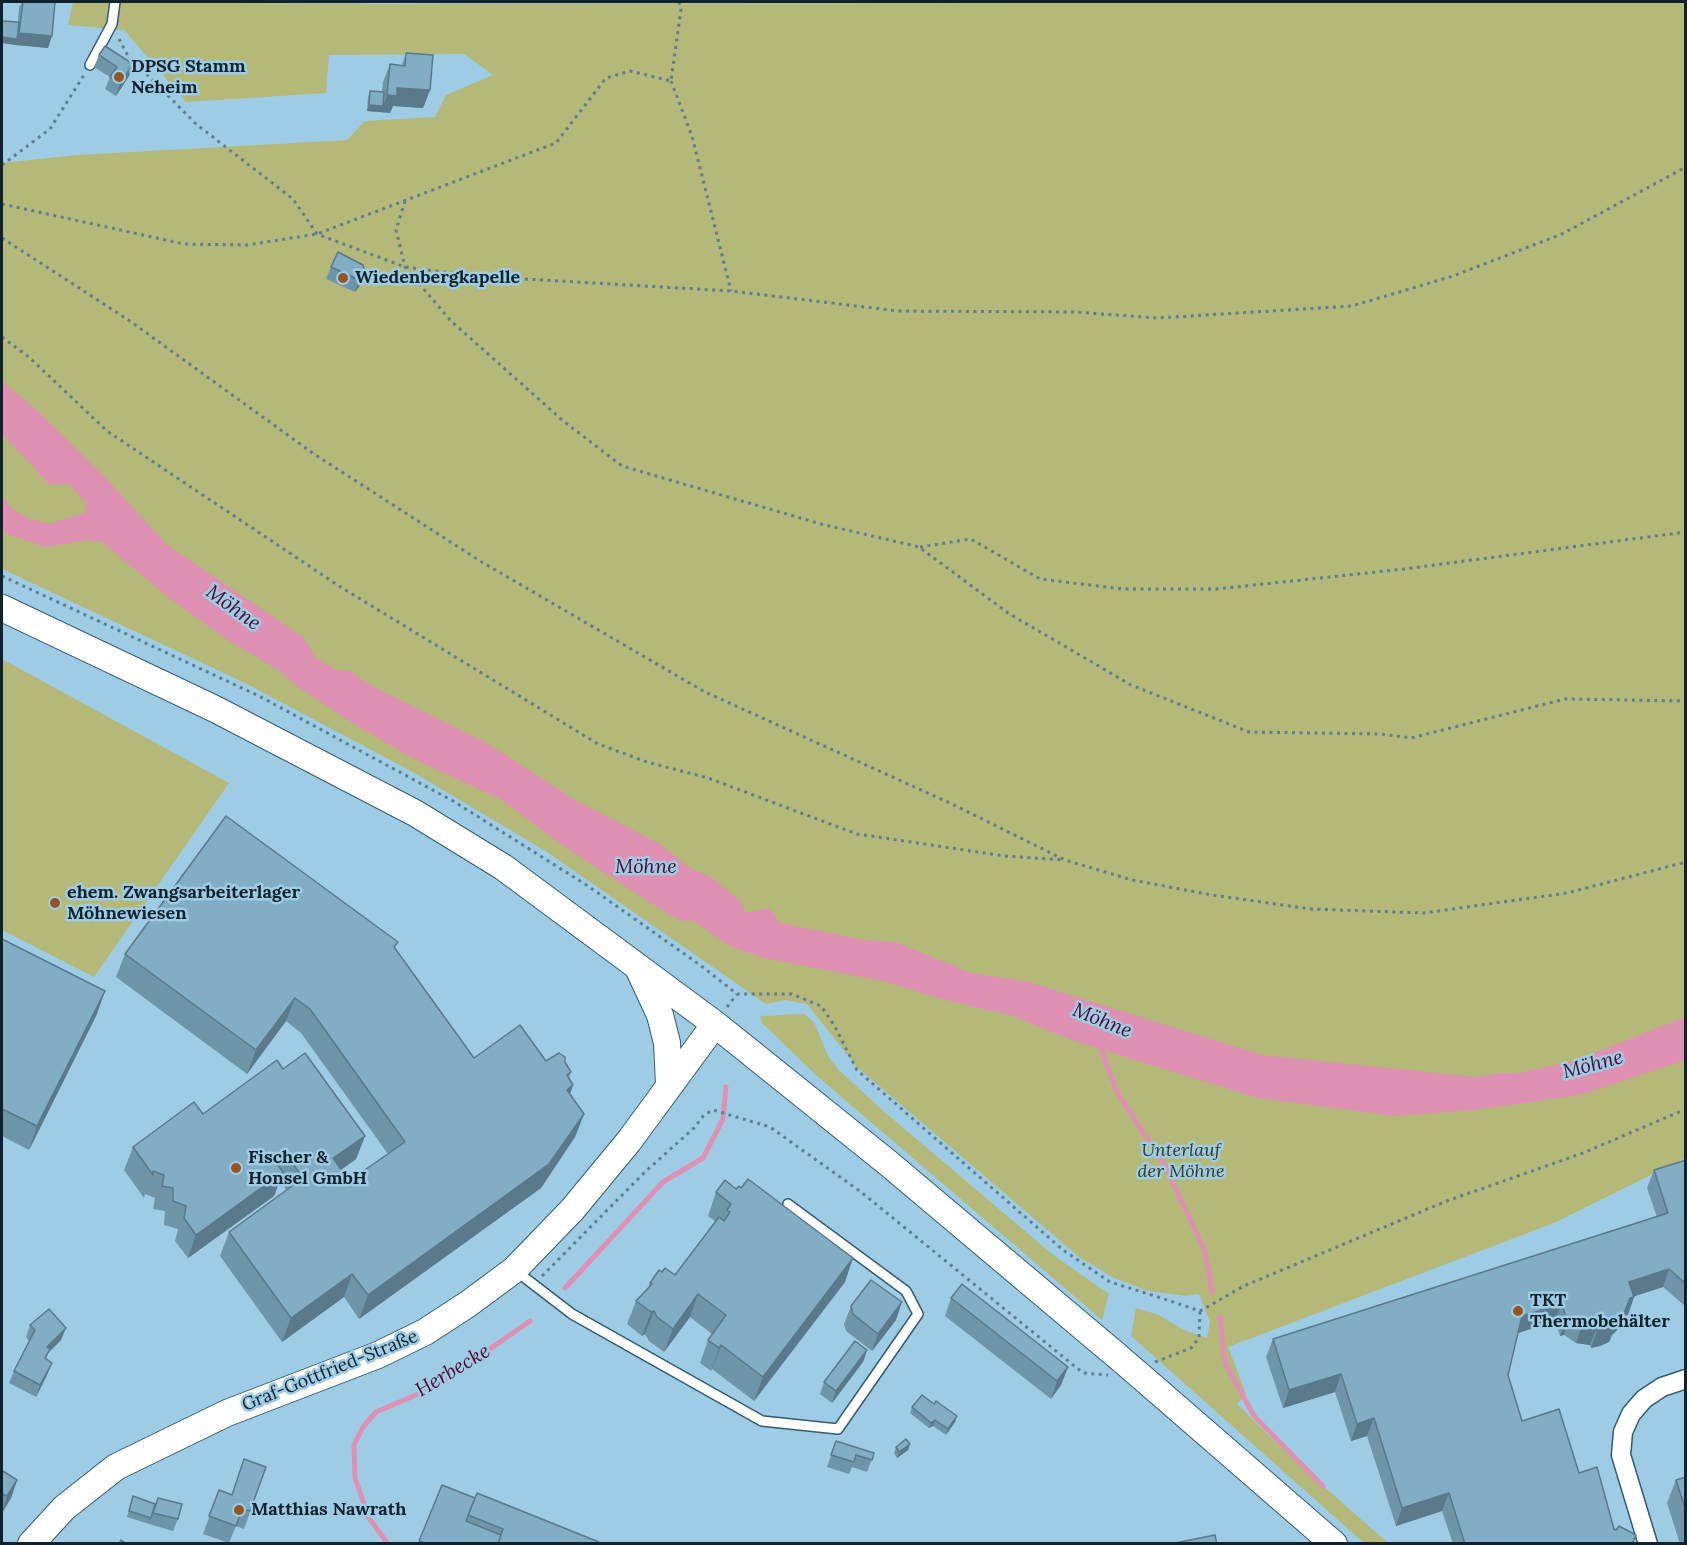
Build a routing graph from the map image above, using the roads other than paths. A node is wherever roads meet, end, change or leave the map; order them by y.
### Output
1 (115, 2) edge
2 (90, 65) road end
3 (2, 608) edge
4 (638, 967) junction
5 (715, 1024) junction
6 (669, 1084) junction
7 (788, 1204) dead end
8 (524, 1277) junction
9 (1686, 1379) edge
10 (31, 1544) edge
11 (1334, 1544) edge
12 (1648, 1544) edge

1 - 2 lane
3 - 4 main road
4 - 5 main road
4 - 6 main road
5 - 6 main road, Graf-Gottfried-Straße
5 - 11 main road, bridge
6 - 8 main road, Graf-Gottfried-Straße
7 - 8 lane
8 - 10 main road, Graf-Gottfried-Straße
9 - 12 street

